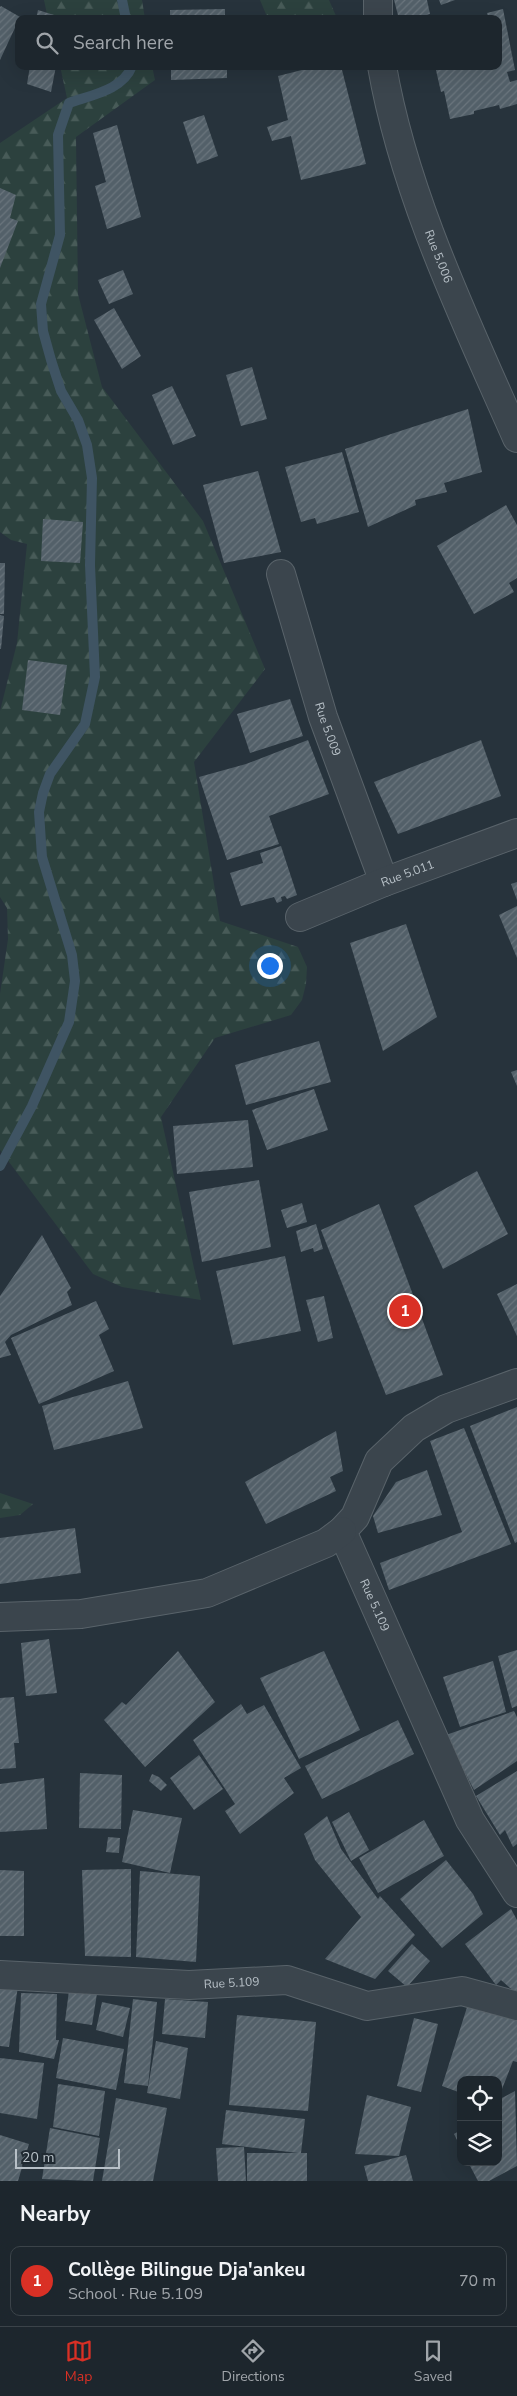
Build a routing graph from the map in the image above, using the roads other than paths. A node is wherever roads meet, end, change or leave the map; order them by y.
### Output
1 (378, 0) edge
2 (378, 15) edge
3 (383, 70) edge
4 (517, 438) edge
5 (281, 574) dead end
6 (517, 834) edge
7 (384, 882) junction
8 (300, 918) dead end
9 (517, 1383) edge
10 (342, 1531) junction
11 (0, 1617) edge
12 (517, 1893) edge
13 (0, 1975) edge
14 (517, 2006) edge

1 - 2 street
3 - 4 street, Rue 5.006
5 - 7 street, Rue 5.009
6 - 7 street, Rue 5.011
7 - 8 street, Rue 5.011
9 - 10 street
10 - 11 street
10 - 12 street, Rue 5.109
13 - 14 street, Rue 5.109

